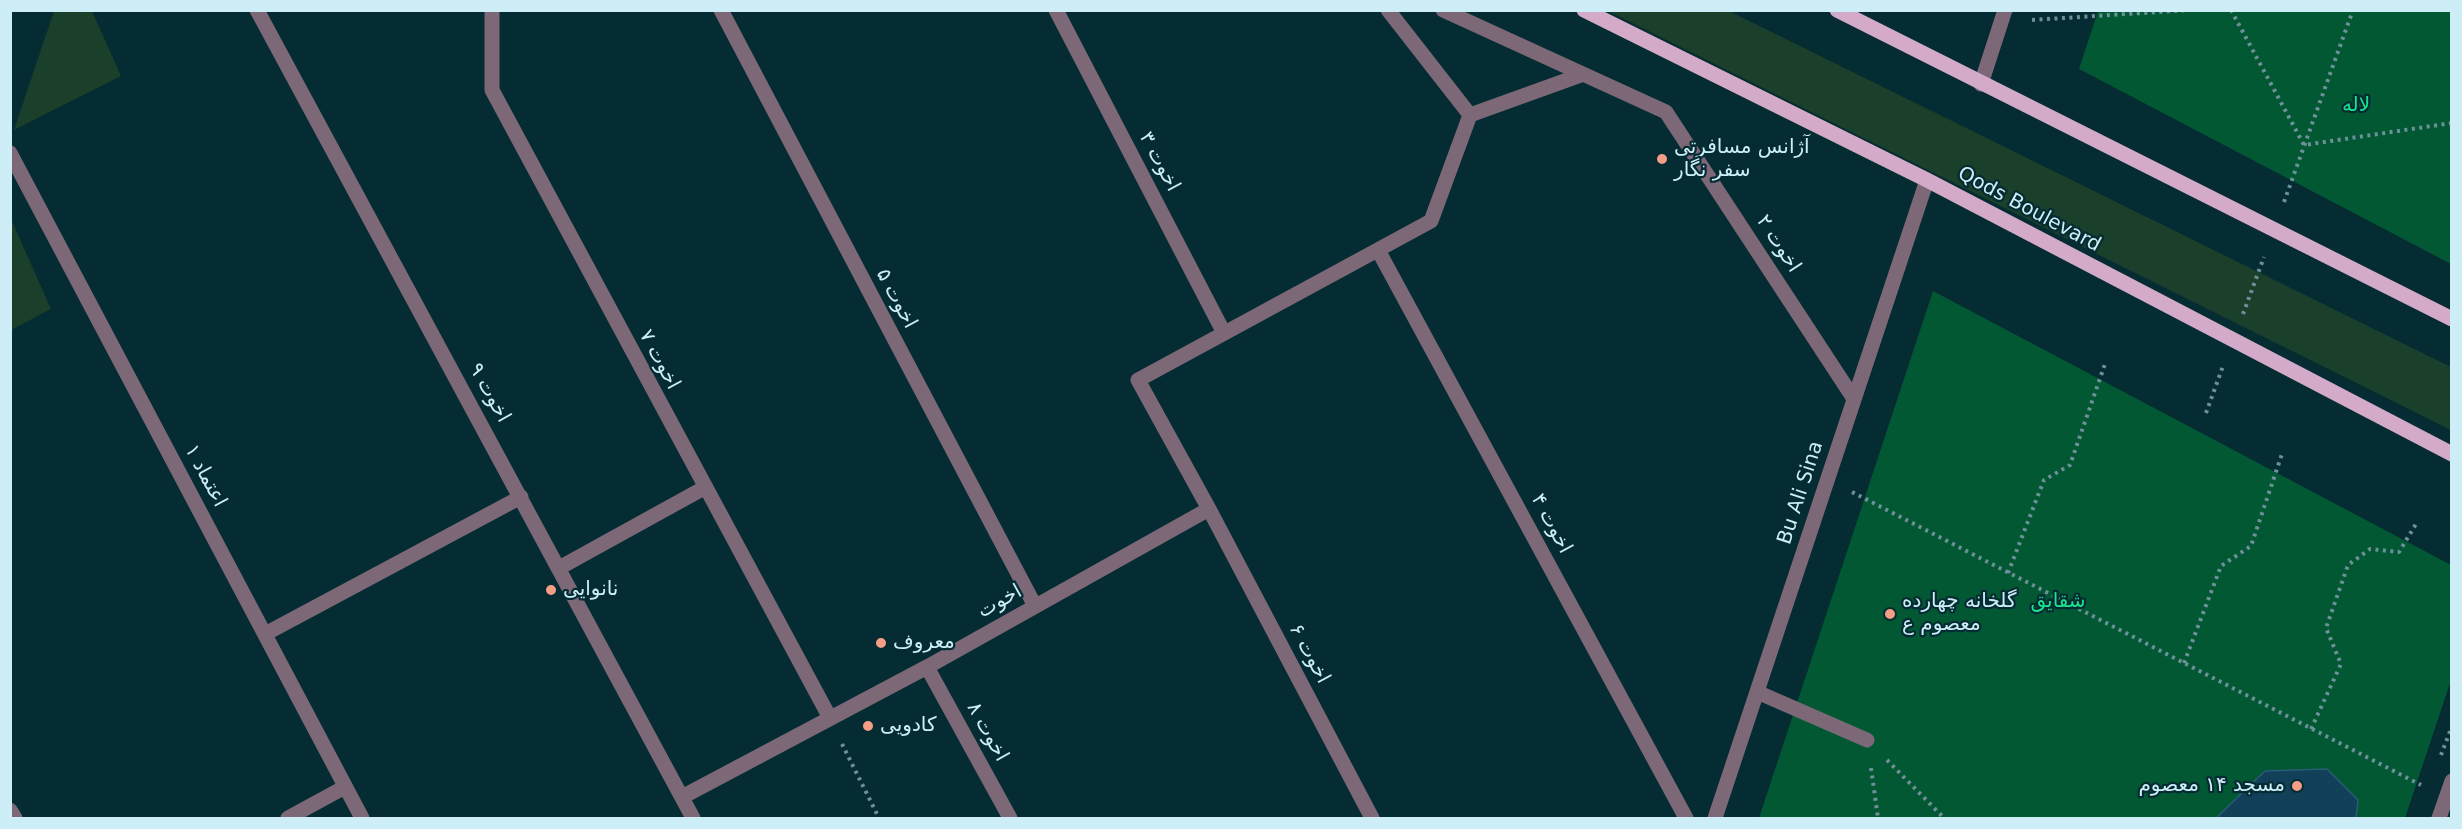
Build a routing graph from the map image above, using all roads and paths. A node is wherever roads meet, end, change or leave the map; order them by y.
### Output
1 (256, 10) edge
2 (492, 10) edge
3 (721, 10) edge
4 (1056, 10) edge
5 (1388, 10) edge
6 (1443, 10) edge
7 (1584, 10) edge
8 (1837, 10) edge
9 (2190, 10) edge
10 (2231, 10) edge
11 (2353, 10) edge
12 (2003, 16) edge
13 (1581, 75) junction
14 (1981, 84) junction
15 (1470, 116) junction
16 (2451, 123) edge
17 (2304, 145) junction
18 (10, 153) edge
19 (1927, 180) junction
20 (2274, 230) junction
21 (1378, 250) junction
22 (2451, 319) edge
23 (1224, 333) junction
24 (2106, 361) dead end
25 (1854, 399) junction
26 (2282, 454) dead end
27 (2451, 454) edge
28 (1827, 480) junction
29 (704, 488) junction
30 (521, 497) junction
31 (1209, 509) junction
32 (2416, 524) dead end
33 (559, 568) junction
34 (2008, 573) junction
35 (1035, 606) junction
36 (265, 634) junction
37 (2184, 663) junction
38 (927, 667) junction
39 (1757, 692) junction
40 (830, 718) junction
41 (2311, 729) junction
42 (1867, 741) junction
43 (2451, 781) edge
44 (345, 787) junction
45 (682, 797) junction
46 (2446, 798) junction
47 (10, 810) edge
48 (15, 819) edge
49 (288, 819) edge
50 (362, 819) edge
51 (693, 819) edge
52 (879, 819) edge
53 (1010, 819) edge
54 (1372, 819) edge
55 (1686, 819) edge
56 (1715, 819) edge
57 (1878, 819) edge
58 (1944, 819) edge
59 (2439, 819) edge

1 - 30 street, اخوت ۹
2 - 29 street, اخوت ۷
3 - 35 street, اخوت ۵
4 - 23 street, اخوت ۳
5 - 15 street
6 - 13 street
7 - 19 main road, Qods Boulevard
8 - 14 main road
9 - 12 path
10 - 17 path
11 - 17 path
12 - 14 street
13 - 15 street
13 - 25 street, اخوت ۲
14 - 20 main road
15 - 21 street
16 - 17 path
17 - 20 path
18 - 36 street, اعتماد ۱
19 - 25 street, Bu Ali Sina
19 - 27 main road, Qods Boulevard
20 - 22 main road
21 - 23 street
21 - 55 street, اخوت ۴
23 - 31 street, اخوت ۶
24 - 34 path
25 - 28 street, Bu Ali Sina
26 - 37 path
28 - 34 path
28 - 39 street, Bu Ali Sina
29 - 33 street
29 - 40 street, اخوت ۷
30 - 33 street, اخوت ۹
30 - 36 street
31 - 35 street, اخوت
31 - 54 street, اخوت ۶
32 - 41 path
33 - 45 street, اخوت ۹
34 - 37 path
35 - 38 street, اخوت
36 - 44 street, اعتماد ۱
37 - 41 path
38 - 40 street, اخوت
38 - 53 street, اخوت ۸
39 - 42 street
39 - 56 street, Bu Ali Sina
40 - 45 street, اخوت
40 - 52 path
41 - 46 path
42 - 57 path
42 - 58 path
43 - 46 street
44 - 49 street
44 - 50 street, اعتماد ۱
45 - 51 street, اخوت ۹
46 - 59 street
47 - 48 street

